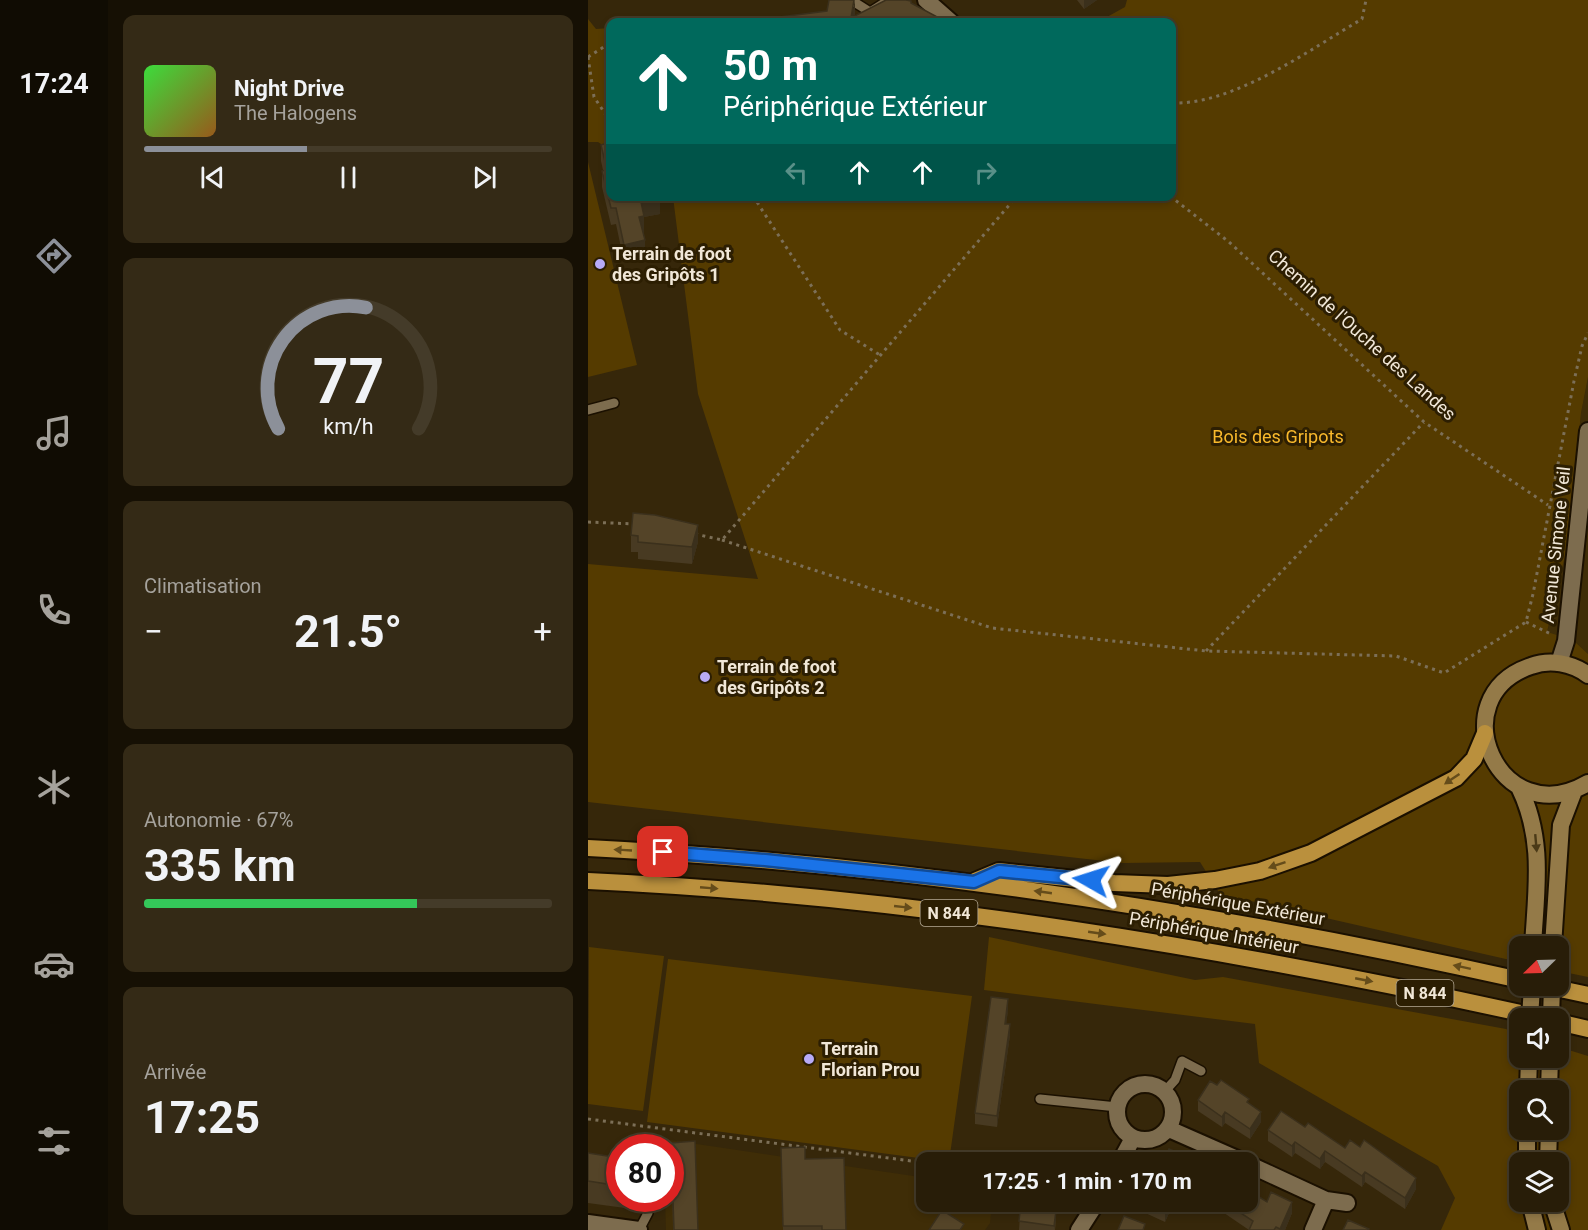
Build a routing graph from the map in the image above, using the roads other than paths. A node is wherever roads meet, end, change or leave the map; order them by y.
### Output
1 (851, 0) edge
2 (889, 0) edge
3 (926, 0) edge
4 (946, 18) edge
5 (614, 403) dead end
6 (588, 410) edge
7 (1588, 431) edge
8 (1559, 663) junction
9 (1588, 675) edge
10 (1485, 733) junction
11 (1520, 787) junction
12 (1581, 787) edge
13 (588, 848) edge
14 (588, 881) edge
15 (974, 882) junction
16 (1534, 936) edge
17 (1554, 936) edge
18 (1509, 978) edge
19 (1569, 991) edge
20 (1588, 995) edge
21 (1509, 1011) edge
22 (1569, 1025) edge
23 (1588, 1029) edge
24 (1201, 1071) dead end
25 (1165, 1091) junction
26 (1040, 1099) dead end
27 (1117, 1107) junction
28 (1169, 1129) junction
29 (1133, 1138) junction
30 (1125, 1152) edge
31 (1221, 1152) edge
32 (1258, 1169) edge
33 (1326, 1200) junction
34 (1347, 1203) dead end
35 (648, 1212) edge
36 (1091, 1212) edge
37 (1532, 1212) edge
38 (1555, 1212) edge
39 (588, 1223) edge
40 (639, 1230) edge
41 (1079, 1230) edge
42 (1313, 1230) edge
43 (1537, 1230) edge
44 (1561, 1230) edge

1 - 2 lane
3 - 4 street
5 - 6 lane
7 - 8 street, Avenue Simone Veil
8 - 9 main road
8 - 10 main road
10 - 11 main road
10 -> 15 highway
11 - 12 main road
11 -> 16 main road
12 - 17 main road
15 -> 13 highway, Périphérique Extérieur / N 844
14 -> 21 highway, Périphérique Intérieur / N 844
18 -> 15 highway, Périphérique Extérieur / N 844
19 - 20 highway
22 - 23 highway
24 - 25 lane
25 - 27 street
25 - 28 street
26 - 27 lane
27 - 29 street
28 - 29 street
28 - 31 street
29 - 30 street
32 - 33 street
33 - 34 street
33 - 42 street
35 - 40 lane
36 - 41 street
37 - 43 main road
38 - 44 main road
39 - 40 street

